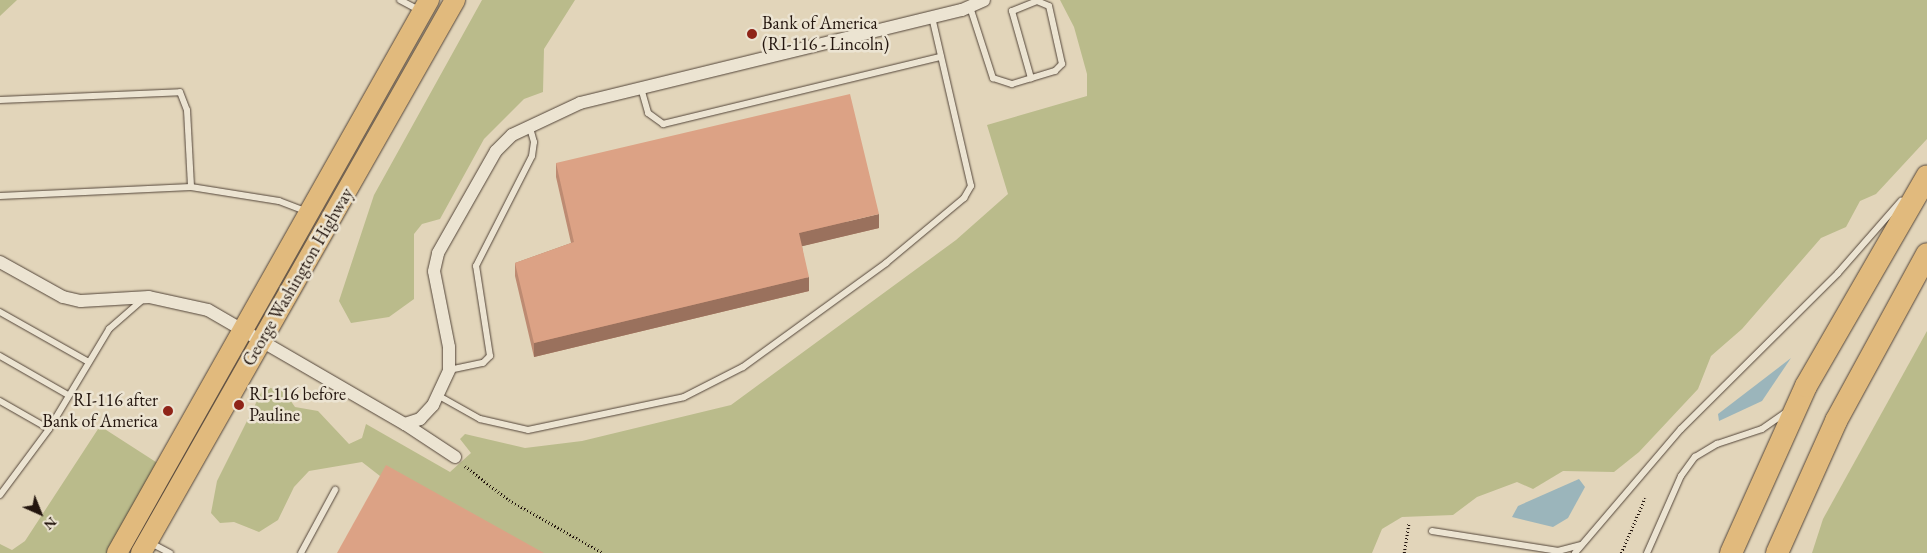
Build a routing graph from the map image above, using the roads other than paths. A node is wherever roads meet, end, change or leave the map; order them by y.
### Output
1 (400, 0) edge
2 (455, 0) edge
3 (984, 0) edge
4 (426, 6) edge
5 (970, 7) junction
6 (932, 17) junction
7 (942, 57) junction
8 (1030, 78) junction
9 (641, 88) junction
10 (0, 100) edge
11 (529, 124) junction
12 (1927, 168) edge
13 (1927, 176) edge
14 (191, 187) junction
15 (0, 196) edge
16 (309, 213) junction
17 (1927, 254) edge
18 (0, 262) edge
19 (149, 297) junction
20 (0, 312) edge
21 (243, 330) junction
22 (261, 342) junction
23 (0, 356) edge
24 (87, 361) junction
25 (449, 370) junction
26 (1806, 386) junction
27 (68, 395) junction
28 (439, 396) junction
29 (0, 401) edge
30 (405, 424) junction
31 (49, 429) junction
32 (455, 457) road end
33 (335, 490) dead end
34 (0, 495) edge
35 (129, 531) junction
36 (1432, 531) dead end
37 (1585, 542) junction
38 (145, 547) edge
39 (117, 553) edge
40 (170, 553) edge
41 (301, 553) edge
42 (1575, 553) edge
43 (1647, 553) edge
44 (1731, 553) edge
45 (1777, 553) edge

1 - 4 lane
2 - 22 main road, George Washington Highway
3 - 5 street
4 - 16 main road, George Washington Highway
5 - 6 street
5 - 8 lane
6 - 7 lane
6 - 9 street
7 - 9 lane
7 - 28 lane
8 - 8 lane
9 - 11 street
10 - 14 lane
11 - 25 street
11 - 25 lane
12 - 37 lane
13 - 26 highway
14 - 15 lane
14 - 16 lane
16 - 21 main road, George Washington Highway
17 - 45 highway
18 - 19 street
19 - 21 street
19 - 24 lane
20 - 24 lane
21 - 22 street
21 - 35 main road, George Washington Highway
22 - 30 street
22 - 38 main road, George Washington Highway
23 - 27 lane
24 - 27 lane
25 - 28 street
26 - 43 lane
26 - 44 highway
27 - 31 lane
28 - 30 street
29 - 31 lane
30 - 32 street
31 - 34 lane
33 - 41 lane
35 - 38 main road
35 - 39 main road, George Washington Highway
36 - 37 lane
37 - 42 lane
38 - 40 lane

